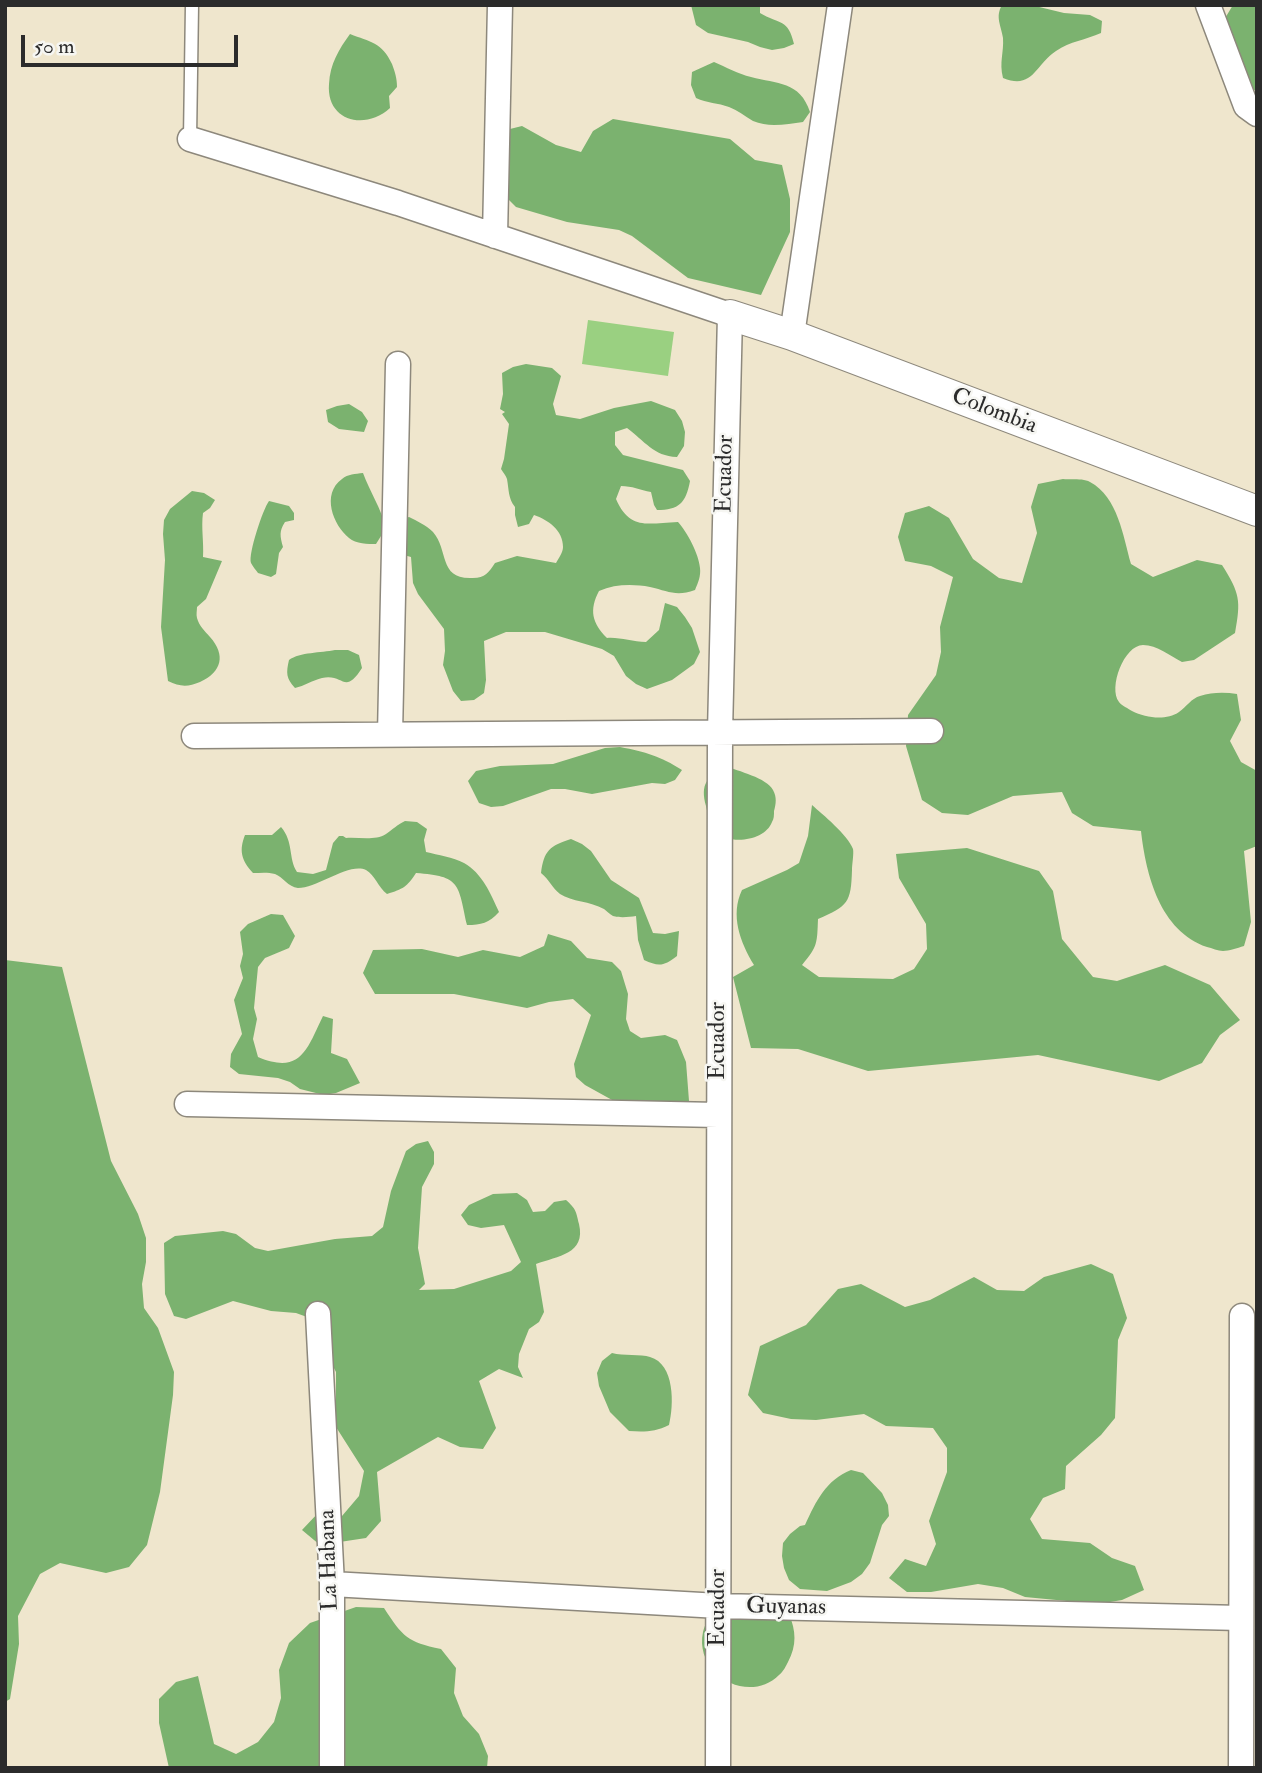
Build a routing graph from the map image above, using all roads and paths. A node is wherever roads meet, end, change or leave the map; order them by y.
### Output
1 (192, 5) edge
2 (500, 5) edge
3 (840, 5) edge
4 (1208, 5) edge
5 (1257, 114) edge
6 (190, 139) joint
7 (495, 236) junction
8 (730, 315) junction
9 (792, 335) junction
10 (398, 364) dead end
11 (1257, 511) edge
12 (931, 731) dead end
13 (719, 732) junction
14 (390, 734) junction
15 (194, 736) dead end
16 (187, 1104) dead end
17 (718, 1115) junction
18 (318, 1314) dead end
19 (1242, 1316) dead end
20 (1249, 1571) edge
21 (332, 1584) junction
22 (719, 1606) junction
23 (1241, 1618) junction
24 (332, 1768) edge
25 (718, 1768) edge
26 (1241, 1768) edge

1 - 6 lane
2 - 7 street
3 - 9 street
4 - 5 street
6 - 7 street
7 - 8 street
8 - 9 street, Colombia
8 - 13 street, Ecuador
9 - 11 street, Colombia
10 - 14 street
12 - 13 street
13 - 14 street
13 - 17 street, Ecuador
14 - 15 street
16 - 17 street
17 - 22 street, Ecuador
18 - 21 street, La Habana
19 - 20 street
20 - 23 street
21 - 22 street, Guyanas
21 - 24 street, La Habana
22 - 23 street, Guyanas
22 - 25 street, Ecuador
23 - 26 street

